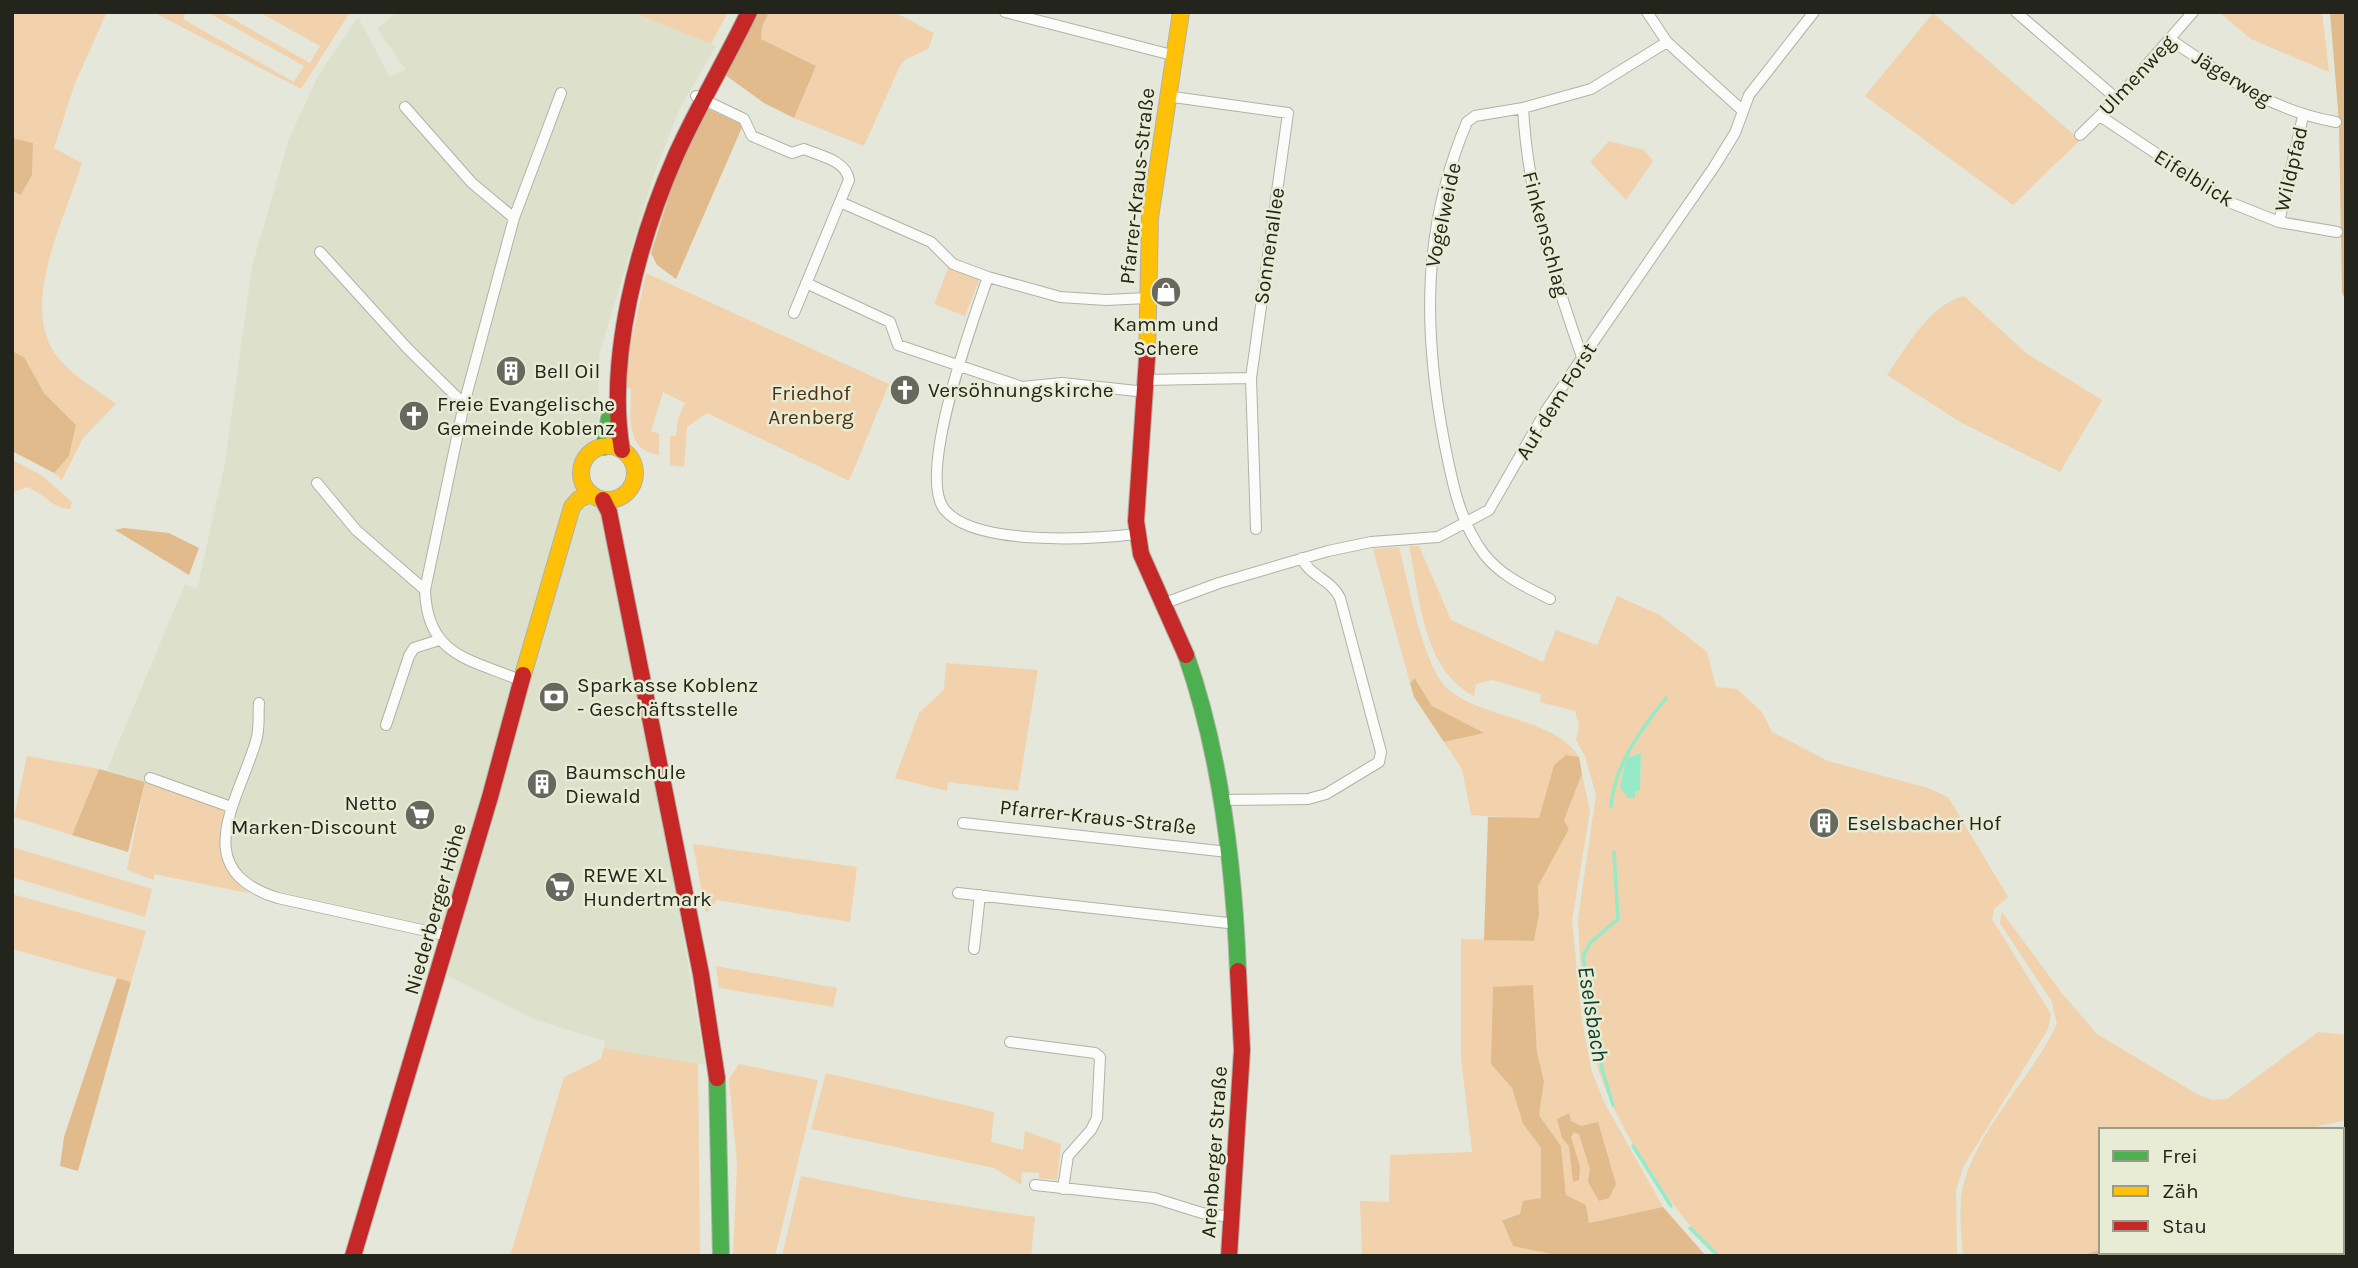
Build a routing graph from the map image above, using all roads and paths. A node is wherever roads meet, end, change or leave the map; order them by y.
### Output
1 (747, 12) edge
2 (1005, 12) edge
3 (1181, 12) edge
4 (1647, 12) edge
5 (1814, 12) edge
6 (2015, 12) edge
7 (2193, 12) edge
8 (2171, 40) junction
9 (1667, 42) junction
10 (1172, 55) junction
11 (561, 93) dead end
12 (1166, 96) junction
13 (701, 98) junction
14 (2117, 99) junction
15 (405, 107) dead end
16 (1522, 108) junction
17 (1742, 111) junction
18 (2100, 116) junction
19 (2303, 116) junction
20 (2336, 122) dead end
21 (2080, 135) dead end
22 (840, 202) junction
23 (514, 218) junction
24 (2279, 222) junction
25 (2337, 232) dead end
26 (320, 252) dead end
27 (988, 276) junction
28 (806, 283) junction
29 (1147, 298) junction
30 (794, 313) dead end
31 (1582, 357) junction
32 (960, 367) junction
33 (1251, 378) junction
34 (1146, 386) junction
35 (464, 404) junction
36 (604, 446) junction
37 (622, 450) junction
38 (582, 480) junction
39 (317, 483) dead end
40 (597, 497) junction
41 (621, 497) junction
42 (1465, 525) junction
43 (1256, 529) dead end
44 (1136, 534) junction
45 (1302, 558) junction
46 (551, 572) junction
47 (624, 588) junction
48 (425, 590) junction
49 (1550, 599) dead end
50 (1165, 603) junction
51 (439, 640) junction
52 (522, 681) junction
53 (259, 703) dead end
54 (386, 726) dead end
55 (150, 778) dead end
56 (1220, 800) junction
57 (231, 807) junction
58 (963, 823) dead end
59 (1228, 852) junction
60 (958, 892) dead end
61 (980, 895) junction
62 (1237, 924) junction
63 (449, 936) junction
64 (974, 949) dead end
65 (1010, 1042) dead end
66 (1242, 1051) joint
67 (1035, 1185) dead end
68 (1063, 1189) junction
69 (1231, 1217) junction
70 (354, 1256) edge
71 (721, 1256) edge
72 (1229, 1256) edge

1 - 13 street
2 - 10 street
3 - 10 street, Pfarrer-Kraus-Straße
4 - 9 street
5 - 17 street, Auf dem Forst
6 - 14 street
7 - 8 street, Ulmenweg
8 - 14 street, Ulmenweg
8 - 19 street, Jägerweg
9 - 16 street, Vogelweide
9 - 17 street
10 - 12 street, Pfarrer-Kraus-Straße
11 - 23 street
12 - 29 street, Pfarrer-Kraus-Straße
12 - 33 street, Sonnenallee
13 - 22 street
13 - 36 street
13 - 37 street
14 - 18 street, Ulmenweg
15 - 23 street
16 - 31 street, Finkenschlag
16 - 42 street, Vogelweide
17 - 31 street, Auf dem Forst
18 - 21 street, Ulmenweg
18 - 24 street, Eifelblick
19 - 20 street, Jägerweg
19 - 24 street, Wildpfad
22 - 27 street
22 - 28 street
23 - 35 street
24 - 25 street, Eifelblick
26 - 35 street
27 - 29 street
27 - 32 street
28 - 30 street
28 - 32 street
29 - 34 street, Pfarrer-Kraus-Straße
31 - 42 street, Auf dem Forst
32 - 34 street
32 - 44 street
33 - 34 street
33 - 43 street, Sonnenallee
34 - 44 street, Pfarrer-Kraus-Straße
35 - 48 street
36 - 37 street
36 - 38 street
37 - 41 street
38 - 40 street
38 - 46 street, Niederberger Höhe
39 - 48 street
40 - 41 street
40 - 46 street, Niederberger Höhe
40 - 47 street
41 - 47 street
42 - 45 street, Auf dem Forst
42 - 49 street
44 - 50 street, Pfarrer-Kraus-Straße
45 - 50 street, Auf dem Forst
45 - 56 street
46 - 52 street, Niederberger Höhe
47 - 71 street
48 - 51 street
50 - 56 street, Pfarrer-Kraus-Straße
51 - 52 street
51 - 54 street
52 - 63 street, Niederberger Höhe
53 - 57 street
55 - 57 street
56 - 59 street, Pfarrer-Kraus-Straße
57 - 63 street
58 - 59 street, Pfarrer-Kraus-Straße
59 - 62 street, Pfarrer-Kraus-Straße
60 - 61 street
61 - 62 street
61 - 64 street
62 - 66 street, Pfarrer-Kraus-Straße
63 - 70 street, Niederberger Höhe
65 - 68 street
66 - 69 street, Arenberger Straße
67 - 68 street
68 - 69 street
69 - 72 street, Arenberger Straße

